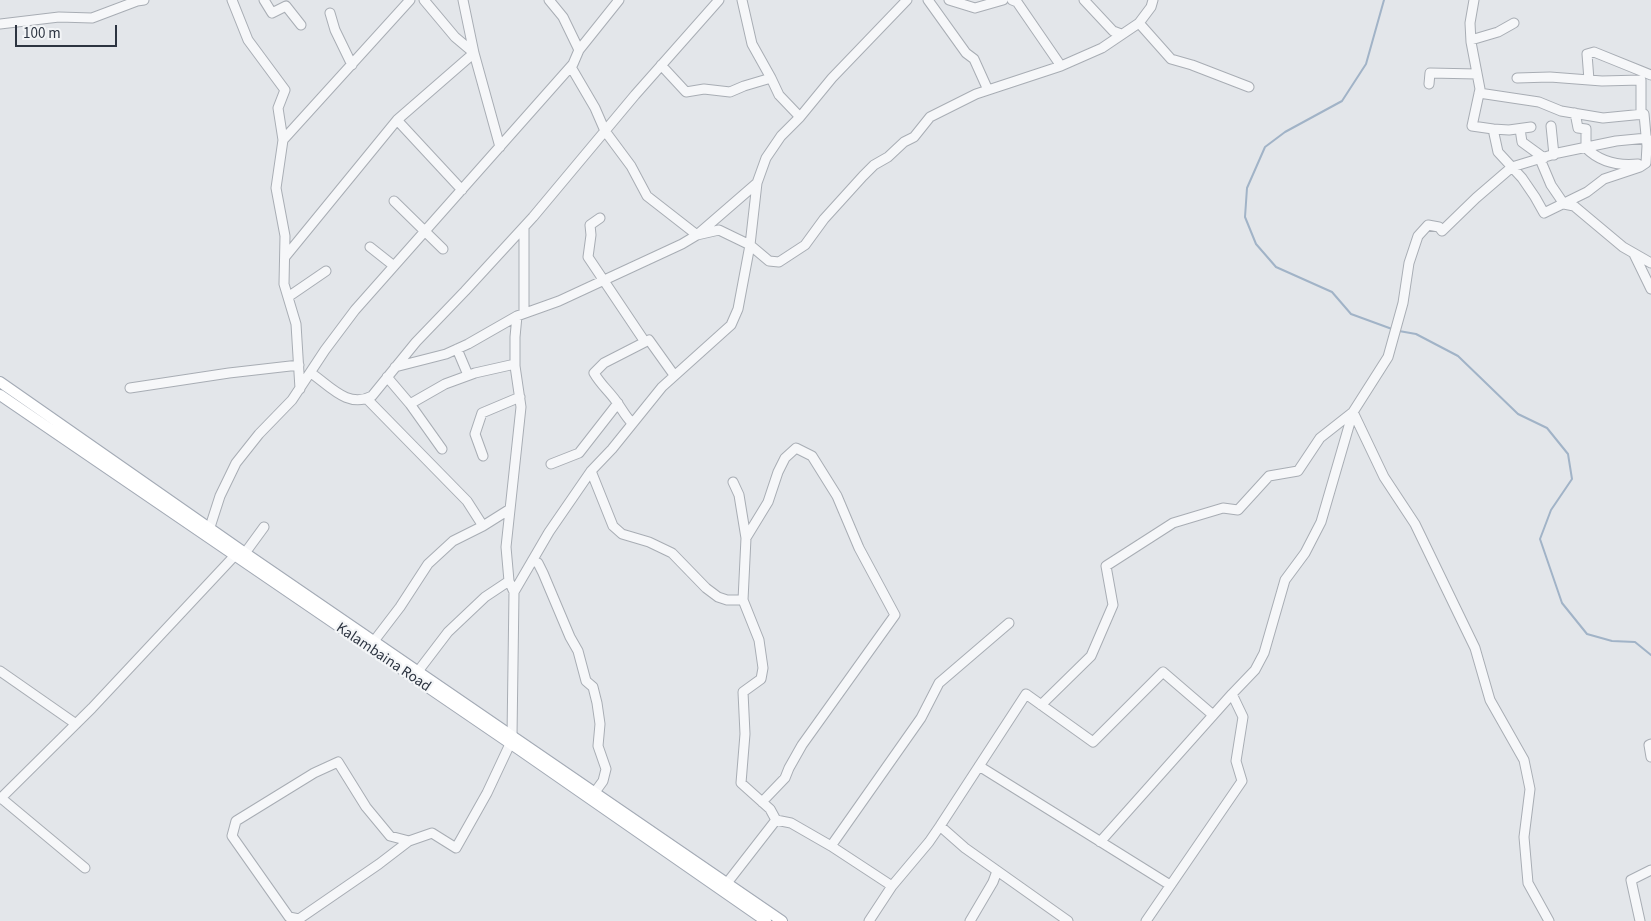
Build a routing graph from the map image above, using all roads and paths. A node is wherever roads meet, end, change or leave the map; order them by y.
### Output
1 (144, 0) edge
2 (232, 0) edge
3 (264, 0) edge
4 (410, 0) edge
5 (424, 0) edge
6 (463, 0) edge
7 (549, 0) edge
8 (619, 0) edge
9 (719, 0) edge
10 (742, 0) edge
11 (907, 0) edge
12 (928, 0) edge
13 (949, 0) edge
14 (1002, 0) edge
15 (1012, 0) edge
16 (1084, 0) edge
17 (1153, 0) edge
18 (1474, 0) edge
19 (330, 13) dead end
20 (1139, 23) junction
21 (1514, 23) dead end
22 (0, 24) edge
23 (301, 25) dead end
24 (1121, 34) junction
25 (1471, 40) junction
26 (579, 50) junction
27 (474, 53) junction
28 (352, 65) junction
29 (661, 65) junction
30 (1061, 66) junction
31 (571, 67) junction
32 (1477, 74) junction
33 (1651, 75) edge
34 (771, 78) junction
35 (1517, 78) dead end
36 (1589, 80) junction
37 (1429, 84) dead end
38 (1249, 87) dead end
39 (988, 90) junction
40 (1480, 93) junction
41 (1575, 113) junction
42 (1641, 115) junction
43 (800, 117) junction
44 (396, 120) junction
45 (1648, 124) edge
46 (1551, 126) dead end
47 (1531, 127) dead end
48 (1493, 129) junction
49 (1520, 129) junction
50 (605, 131) junction
51 (1646, 138) junction
52 (283, 140) junction
53 (500, 147) junction
54 (1586, 148) junction
55 (1554, 154) junction
56 (1542, 158) junction
57 (1648, 163) edge
58 (1512, 167) junction
59 (757, 184) junction
60 (462, 190) junction
61 (394, 201) dead end
62 (1564, 204) junction
63 (600, 218) dead end
64 (524, 227) junction
65 (424, 232) junction
66 (697, 235) junction
67 (750, 245) junction
68 (370, 247) dead end
69 (443, 249) dead end
70 (1634, 254) junction
71 (284, 258) junction
72 (1651, 263) edge
73 (394, 266) junction
74 (326, 271) dead end
75 (603, 280) junction
76 (1651, 289) edge
77 (288, 296) junction
78 (521, 315) junction
79 (645, 342) junction
80 (457, 348) junction
81 (515, 364) junction
82 (299, 366) junction
83 (395, 367) junction
84 (311, 373) junction
85 (468, 375) junction
86 (674, 376) junction
87 (387, 378) junction
88 (0, 382) edge
89 (130, 388) dead end
90 (300, 389) junction
91 (0, 395) edge
92 (520, 397) junction
93 (367, 398) junction
94 (618, 403) junction
95 (410, 404) junction
96 (1353, 412) junction
97 (632, 423) junction
98 (442, 449) dead end
99 (482, 456) dead end
100 (551, 464) dead end
101 (591, 471) junction
102 (733, 482) dead end
103 (510, 510) junction
104 (483, 526) junction
105 (210, 527) junction
106 (264, 527) dead end
107 (746, 538) junction
108 (240, 553) junction
109 (532, 561) junction
110 (509, 581) junction
111 (514, 592) junction
112 (743, 600) junction
113 (1009, 622) dead end
114 (374, 641) junction
115 (418, 670) junction
116 (0, 671) edge
117 (1232, 694) junction
118 (1041, 705) junction
119 (1212, 716) junction
120 (76, 724) junction
121 (511, 740) junction
122 (1651, 744) edge
123 (1651, 757) edge
124 (979, 766) junction
125 (595, 792) junction
126 (0, 798) edge
127 (762, 802) junction
128 (776, 820) junction
129 (940, 826) junction
130 (409, 841) junction
131 (1100, 842) junction
132 (830, 846) junction
133 (85, 868) dead end
134 (1651, 870) edge
135 (997, 871) junction
136 (727, 883) junction
137 (1170, 885) junction
138 (892, 886) junction
139 (766, 921) edge
140 (782, 921) edge
141 (869, 921) edge
142 (970, 921) edge
143 (1068, 921) edge
144 (1146, 921) edge
145 (1549, 921) edge
146 (1640, 921) edge

1 - 22 street
2 - 52 street
3 - 23 street
4 - 28 street
5 - 27 street
6 - 27 street
7 - 26 street
8 - 26 street
9 - 29 street
10 - 34 street
11 - 43 street
12 - 39 street
13 - 14 street
15 - 30 street
16 - 24 street
17 - 20 street
18 - 25 street
19 - 28 street
20 - 24 street
20 - 38 street
21 - 25 street
24 - 30 street
25 - 32 street
26 - 31 street
27 - 44 street
27 - 53 street
28 - 52 street
29 - 34 street
29 - 50 street
30 - 39 street
31 - 50 street
31 - 53 street
32 - 37 street
32 - 40 street
33 - 36 street
34 - 43 street
35 - 36 street
36 - 42 street
39 - 67 street
40 - 41 street
40 - 48 street
41 - 42 street
41 - 54 street
42 - 45 street
43 - 59 street
44 - 60 street
44 - 71 street
45 - 51 street
46 - 55 street
47 - 49 street
48 - 49 street
48 - 58 street
49 - 56 street
50 - 64 street
50 - 66 street
51 - 54 street
51 - 57 street
52 - 71 street
53 - 60 street
54 - 55 street
54 - 57 street
55 - 56 street
56 - 58 street
56 - 62 street
57 - 62 street
58 - 62 street
58 - 96 street
59 - 66 street
59 - 67 street
60 - 65 street
61 - 65 street
62 - 70 street
63 - 75 street
64 - 78 street
64 - 83 street
65 - 69 street
65 - 73 street
66 - 67 street
66 - 75 street
67 - 86 street
68 - 73 street
70 - 72 street
70 - 76 street
71 - 77 street
73 - 84 street
74 - 77 street
75 - 78 street
75 - 79 street
77 - 82 street
78 - 80 street
78 - 81 street
79 - 86 street
79 - 94 street
80 - 83 street
80 - 85 street
81 - 85 street
81 - 92 street
82 - 89 street
82 - 90 street
83 - 87 street
84 - 90 street
84 - 93 street
85 - 95 street
86 - 97 street
87 - 93 street
87 - 95 street
88 - 105 main road
90 - 105 street
91 - 108 main road, Kalambaina Road
92 - 99 street
92 - 103 street
93 - 104 street
94 - 97 street
94 - 100 street
95 - 98 street
96 - 117 street
96 - 118 street
96 - 145 street
97 - 101 street
101 - 109 street
101 - 112 street
102 - 107 street
103 - 104 street
103 - 110 street
104 - 114 street
105 - 108 main road
106 - 108 street
107 - 112 street
107 - 127 street
108 - 114 main road
108 - 120 street
108 - 121 main road, Kalambaina Road
109 - 111 street
109 - 125 street
110 - 111 street
110 - 115 street
111 - 121 street
112 - 127 street
113 - 132 street
114 - 115 main road
115 - 121 main road
116 - 120 street
117 - 119 street
117 - 137 street
118 - 119 street
118 - 124 street
119 - 131 street
120 - 126 street
121 - 125 main road
121 - 130 street
121 - 139 main road, Kalambaina Road
122 - 123 street
124 - 129 street
124 - 131 street
125 - 136 main road
126 - 133 street
127 - 128 street
128 - 132 street
128 - 136 street
129 - 135 street
129 - 138 street
130 - 130 street
131 - 137 street
132 - 138 street
134 - 146 street
135 - 142 street
135 - 143 street
136 - 140 main road
137 - 144 street
138 - 141 street

